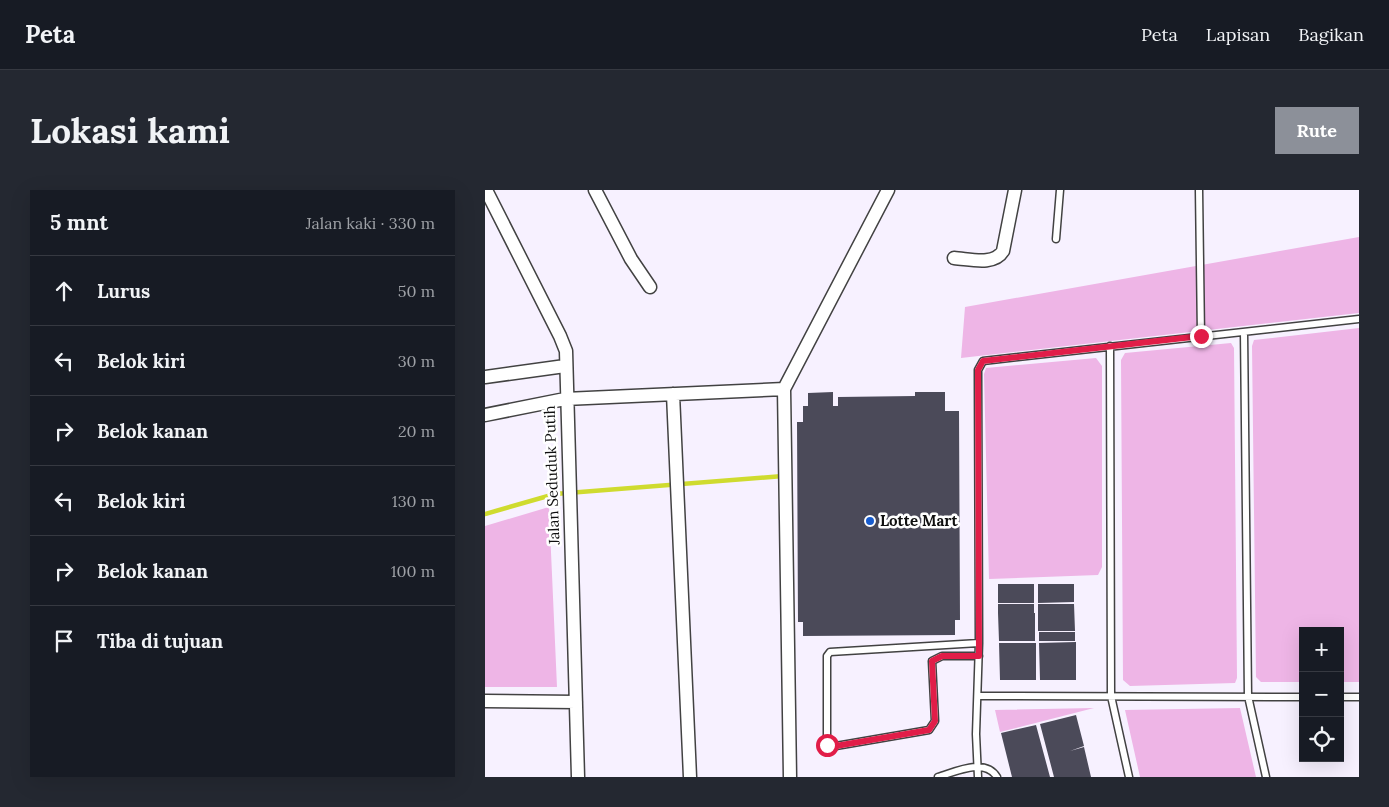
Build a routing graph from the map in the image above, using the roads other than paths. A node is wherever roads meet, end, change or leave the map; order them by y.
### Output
1 (486, 190) edge
2 (595, 190) edge
3 (888, 190) edge
4 (1015, 190) edge
5 (1060, 190) edge
6 (1199, 190) edge
7 (1056, 239) dead end
8 (954, 258) dead end
9 (650, 287) dead end
10 (1359, 319) edge
11 (1244, 332) junction
12 (1201, 336) junction
13 (1110, 346) junction
14 (565, 366) junction
15 (485, 377) edge
16 (783, 389) junction
17 (673, 394) junction
18 (565, 399) junction
19 (485, 414) edge
20 (979, 643) junction
21 (979, 656) junction
22 (979, 696) junction
23 (1111, 696) junction
24 (1248, 696) junction
25 (1299, 696) edge
26 (1344, 697) edge
27 (1359, 697) edge
28 (485, 701) edge
29 (575, 702) junction
30 (976, 767) junction
31 (578, 777) edge
32 (689, 777) edge
33 (790, 777) edge
34 (938, 777) edge
35 (978, 777) edge
36 (997, 777) edge
37 (1129, 777) edge
38 (1266, 777) edge

1 - 14 street, Jalan Seduduk Putih
2 - 9 street
3 - 16 street
4 - 8 street
5 - 7 lane
6 - 12 lane
10 - 11 lane
11 - 12 lane
11 - 24 lane
12 - 13 lane
13 - 20 lane
13 - 23 lane
14 - 15 street
14 - 18 street, Jalan Seduduk Putih
16 - 17 street
16 - 33 street
17 - 18 street
17 - 32 street
18 - 19 street
18 - 29 street, Jalan Seduduk Putih
20 - 21 lane
20 - 21 lane
21 - 22 lane
22 - 23 lane
22 - 30 lane
23 - 24 lane
23 - 37 lane
24 - 25 lane
24 - 38 lane
26 - 27 lane
28 - 29 street
29 - 31 street, Jalan Seduduk Putih
30 - 34 lane
30 - 35 lane
30 - 36 lane

